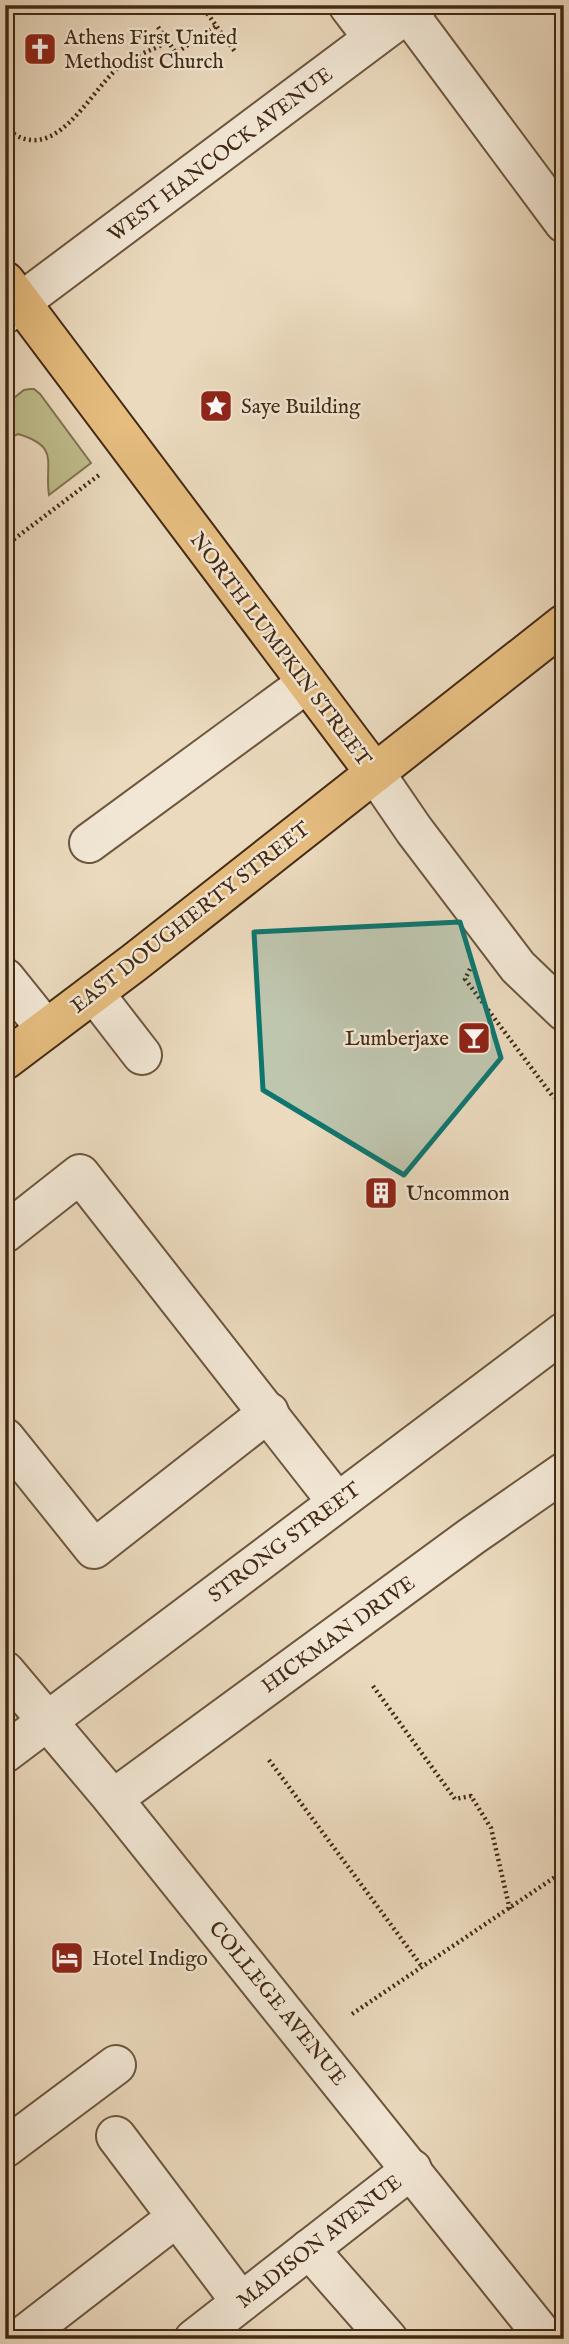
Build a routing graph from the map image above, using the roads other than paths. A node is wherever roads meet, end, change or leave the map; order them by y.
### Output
1 (348, 5) edge
2 (413, 9) edge
3 (373, 38) junction
4 (564, 223) edge
5 (10, 299) edge
6 (564, 624) edge
7 (307, 682) junction
8 (375, 773) junction
9 (89, 843) dead end
10 (5, 978) edge
11 (94, 993) junction
12 (564, 1011) edge
13 (46, 1029) junction
14 (142, 1055) dead end
15 (5, 1060) edge
16 (5, 1233) edge
17 (564, 1332) edge
18 (269, 1412) junction
19 (5, 1438) edge
20 (564, 1472) edge
21 (337, 1502) junction
22 (5, 1671) edge
23 (46, 1722) junction
24 (5, 1753) edge
25 (113, 1799) junction
26 (116, 2065) dead end
27 (116, 2136) dead end
28 (5, 2148) edge
29 (412, 2169) junction
30 (177, 2217) junction
31 (309, 2249) junction
32 (242, 2302) junction
33 (19, 2339) edge
34 (194, 2339) edge
35 (388, 2339) edge
36 (546, 2339) edge

1 - 3 street
2 - 3 street, WEST HANCOCK AVENUE
2 - 4 street
3 - 5 street, WEST HANCOCK AVENUE
5 - 7 main road, NORTH LUMPKIN STREET
6 - 8 main road, EAST DOUGHERTY STREET
7 - 8 main road, NORTH LUMPKIN STREET
7 - 9 street
8 - 11 main road, EAST DOUGHERTY STREET
8 - 12 street, NORTH LUMPKIN STREET
10 - 13 street
11 - 13 main road, EAST DOUGHERTY STREET
11 - 14 street
13 - 15 main road, EAST DOUGHERTY STREET
16 - 18 street
17 - 21 street, STRONG STREET
18 - 19 street
18 - 21 street
20 - 25 street, HICKMAN DRIVE
21 - 23 street, STRONG STREET
22 - 23 street, COLLEGE AVENUE
23 - 24 street, STRONG STREET
23 - 25 street, COLLEGE AVENUE
25 - 29 street, COLLEGE AVENUE
26 - 28 street
27 - 30 street
29 - 31 street, MADISON AVENUE
29 - 36 street, COLLEGE AVENUE
30 - 32 street
30 - 33 street
31 - 32 street, MADISON AVENUE
31 - 35 street
32 - 34 street, MADISON AVENUE

